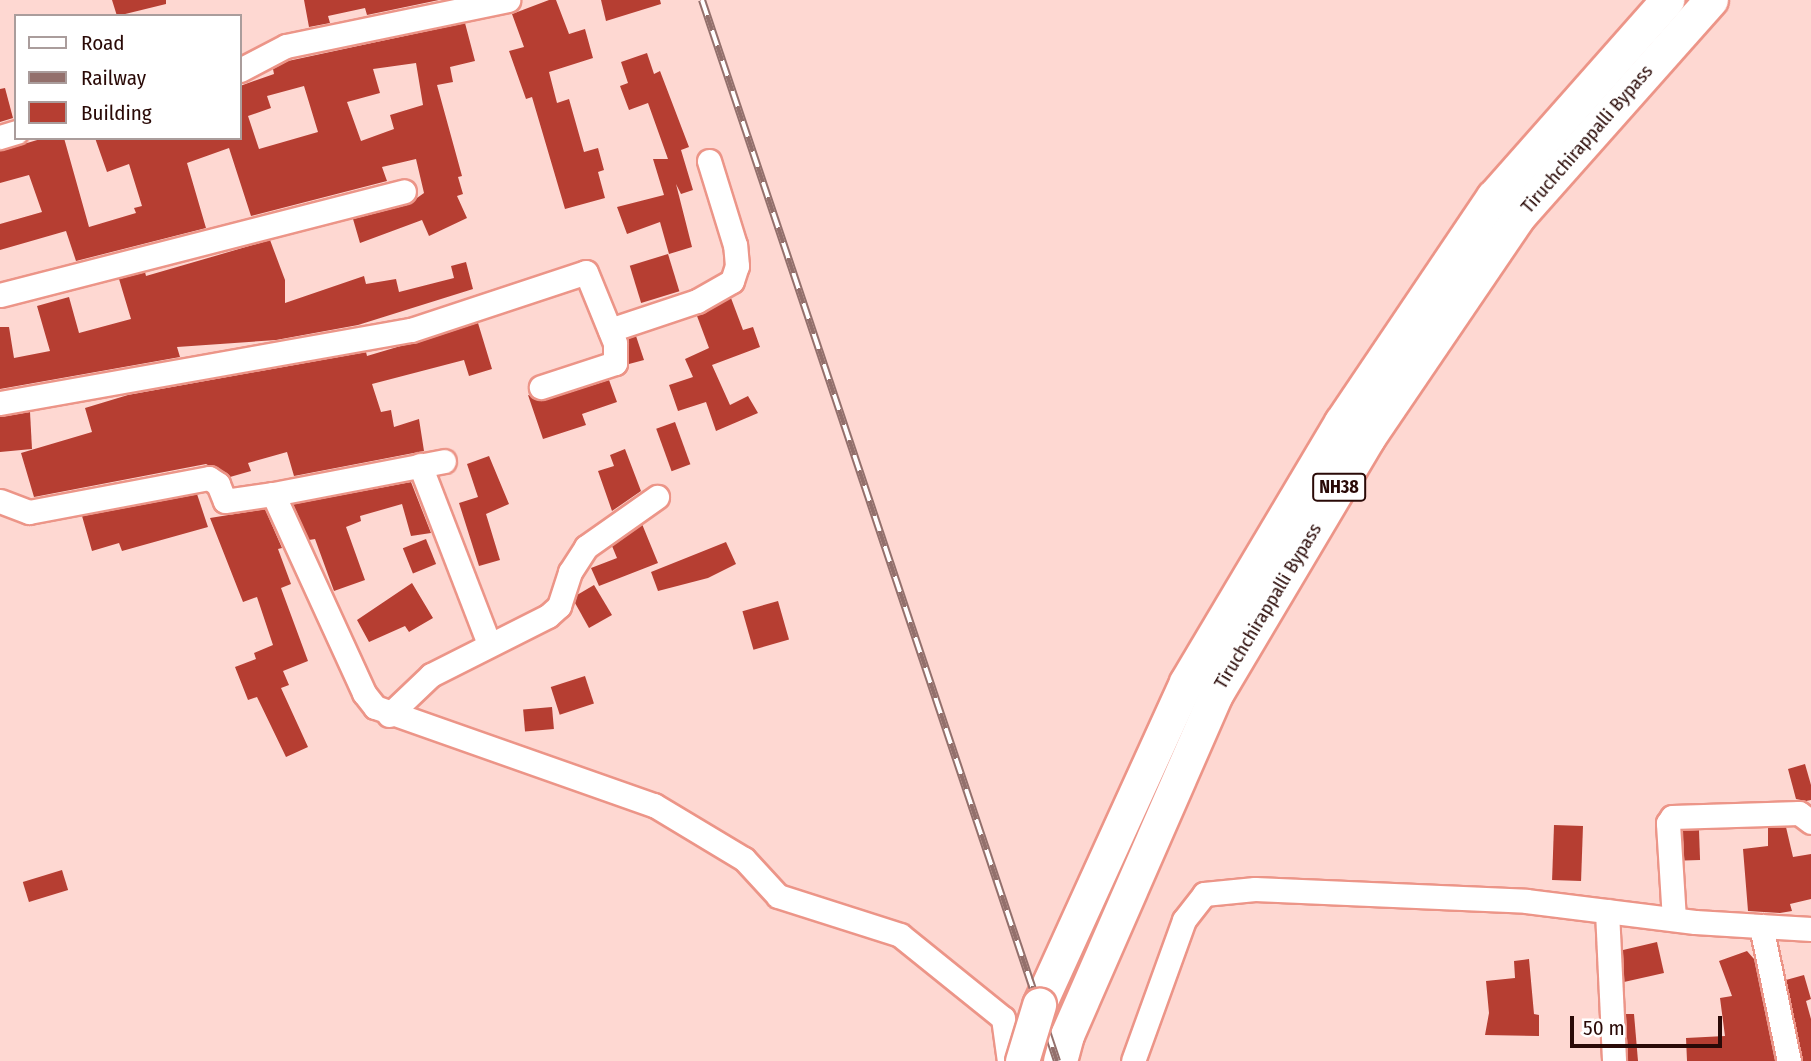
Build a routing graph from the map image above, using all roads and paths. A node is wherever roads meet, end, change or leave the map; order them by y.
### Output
1 (508, 0) edge
2 (1667, 0) edge
3 (1711, 0) edge
4 (420, 9) edge
5 (242, 70) edge
6 (709, 162) dead end
7 (404, 191) dead end
8 (0, 295) edge
9 (610, 330) junction
10 (541, 387) dead end
11 (0, 403) edge
12 (444, 461) dead end
13 (420, 465) junction
14 (273, 495) junction
15 (657, 497) dead end
16 (0, 501) edge
17 (489, 644) junction
18 (390, 715) junction
19 (1811, 822) edge
20 (1607, 911) junction
21 (1674, 919) junction
22 (1761, 926) junction
23 (1811, 929) edge
24 (1063, 1048) edge
25 (1009, 1061) edge
26 (1022, 1061) edge
27 (1133, 1061) edge
28 (1614, 1061) edge
29 (1789, 1061) edge

1 - 4 street
2 - 26 highway, Tiruchchirappalli Bypass / NH38, bridge
3 - 24 highway, Tiruchchirappalli Bypass / NH38
4 - 5 street
6 - 9 street
7 - 8 street
9 - 10 street
9 - 11 street
12 - 13 street
13 - 14 street
13 - 17 street
14 - 16 street
14 - 18 street
15 - 17 street
17 - 18 street
18 - 25 street
19 - 21 street
20 - 21 street
20 - 27 street
20 - 28 street
21 - 22 street
22 - 23 street
22 - 29 street

